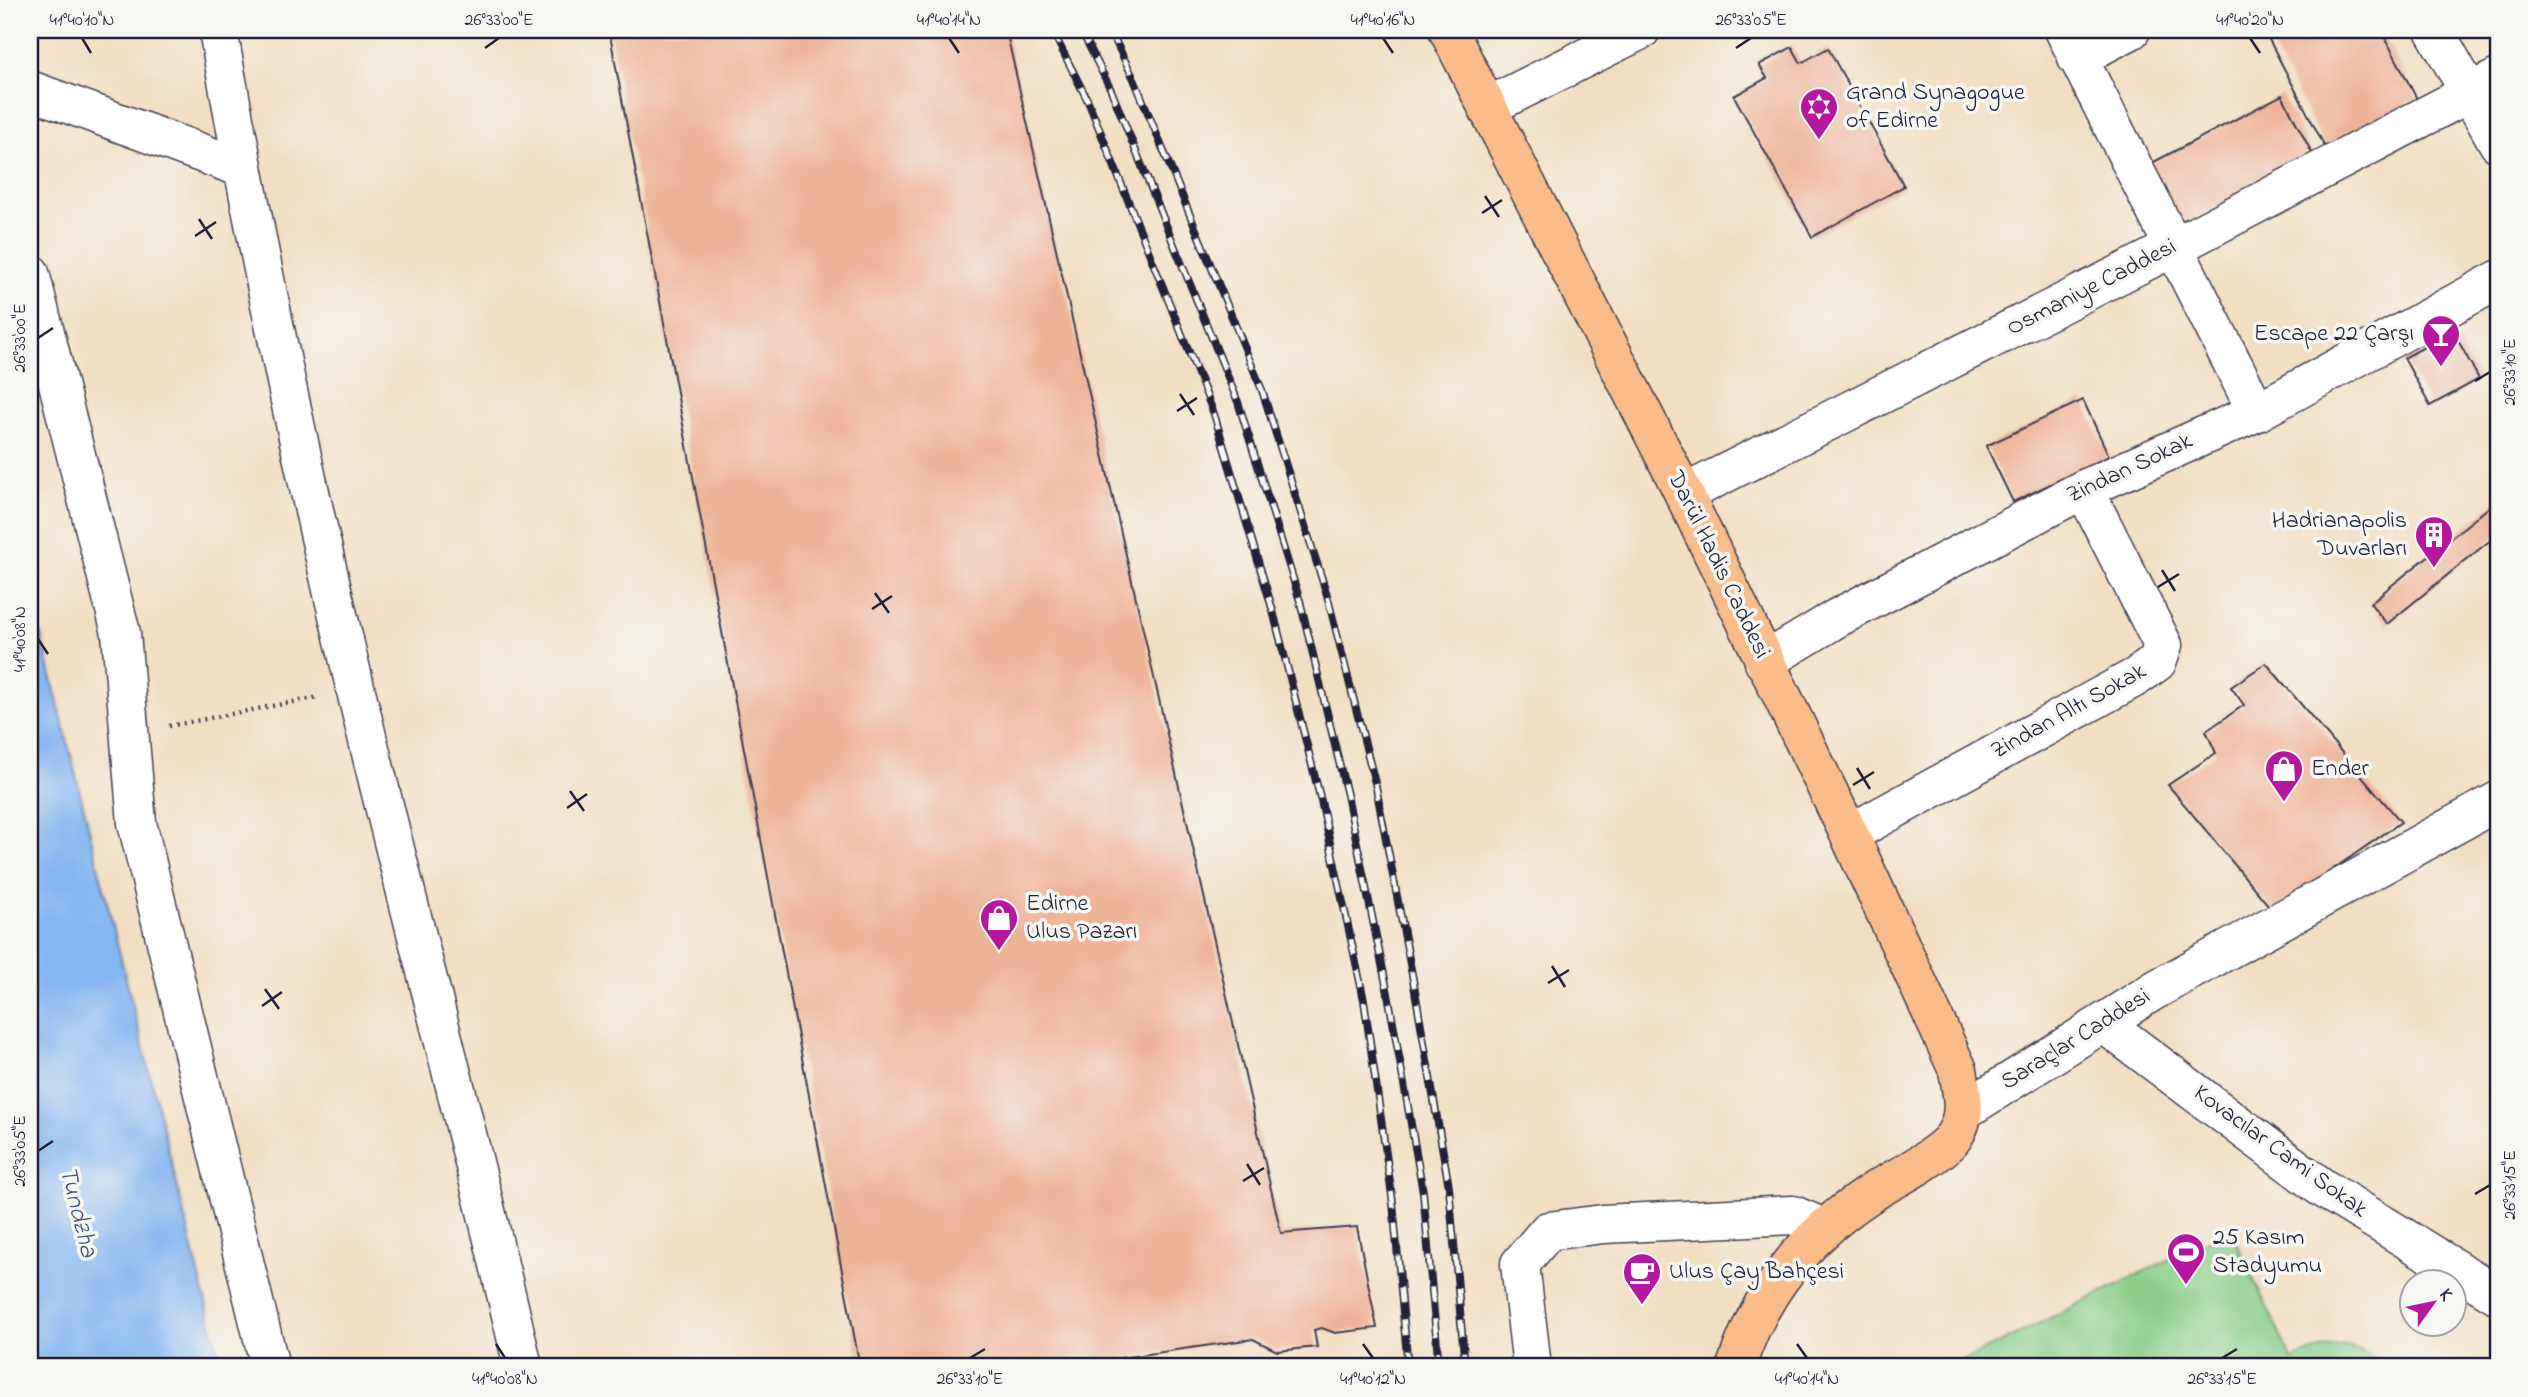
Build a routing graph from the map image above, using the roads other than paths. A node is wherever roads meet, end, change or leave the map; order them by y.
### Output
1 (218, 30) edge
2 (1448, 30) edge
3 (1640, 30) edge
4 (2131, 30) edge
5 (2434, 30) edge
6 (2070, 44) edge
7 (2483, 85) edge
8 (30, 90) edge
9 (1489, 106) junction
10 (2498, 143) edge
11 (242, 168) junction
12 (2176, 246) junction
13 (30, 273) edge
14 (2498, 280) edge
15 (2257, 412) junction
16 (2084, 489) junction
17 (1684, 494) junction
18 (1764, 662) junction
19 (2498, 801) edge
20 (1849, 834) junction
21 (2103, 1023) junction
22 (1965, 1110) junction
23 (1824, 1228) junction
24 (2498, 1295) edge
25 (271, 1367) edge
26 (523, 1367) edge
27 (1532, 1367) edge
28 (1736, 1367) edge

1 - 11 street
2 - 9 main road, Darül Hadis Caddesi
3 - 9 street
4 - 6 street
5 - 7 street
6 - 12 street
7 - 10 street
7 - 12 street, Osmaniye Caddesi
8 - 11 street
9 - 17 main road, Darül Hadis Caddesi
11 - 26 street
12 - 15 street
12 - 17 street, Osmaniye Caddesi
13 - 25 street
14 - 15 street, Zindan Sokak
15 - 16 street, Zindan Sokak
16 - 18 street, Zindan Sokak
16 - 20 street, Zindan Altı Sokak
17 - 18 main road, Darül Hadis Caddesi
18 - 20 main road, Darül Hadis Caddesi
19 - 21 street, Saraçlar Caddesi
20 - 22 main road, Darül Hadis Caddesi
21 - 22 street, Saraçlar Caddesi
21 - 24 street, Kovacılar Cami Sokak
22 - 23 main road
23 - 27 street
23 - 28 main road

